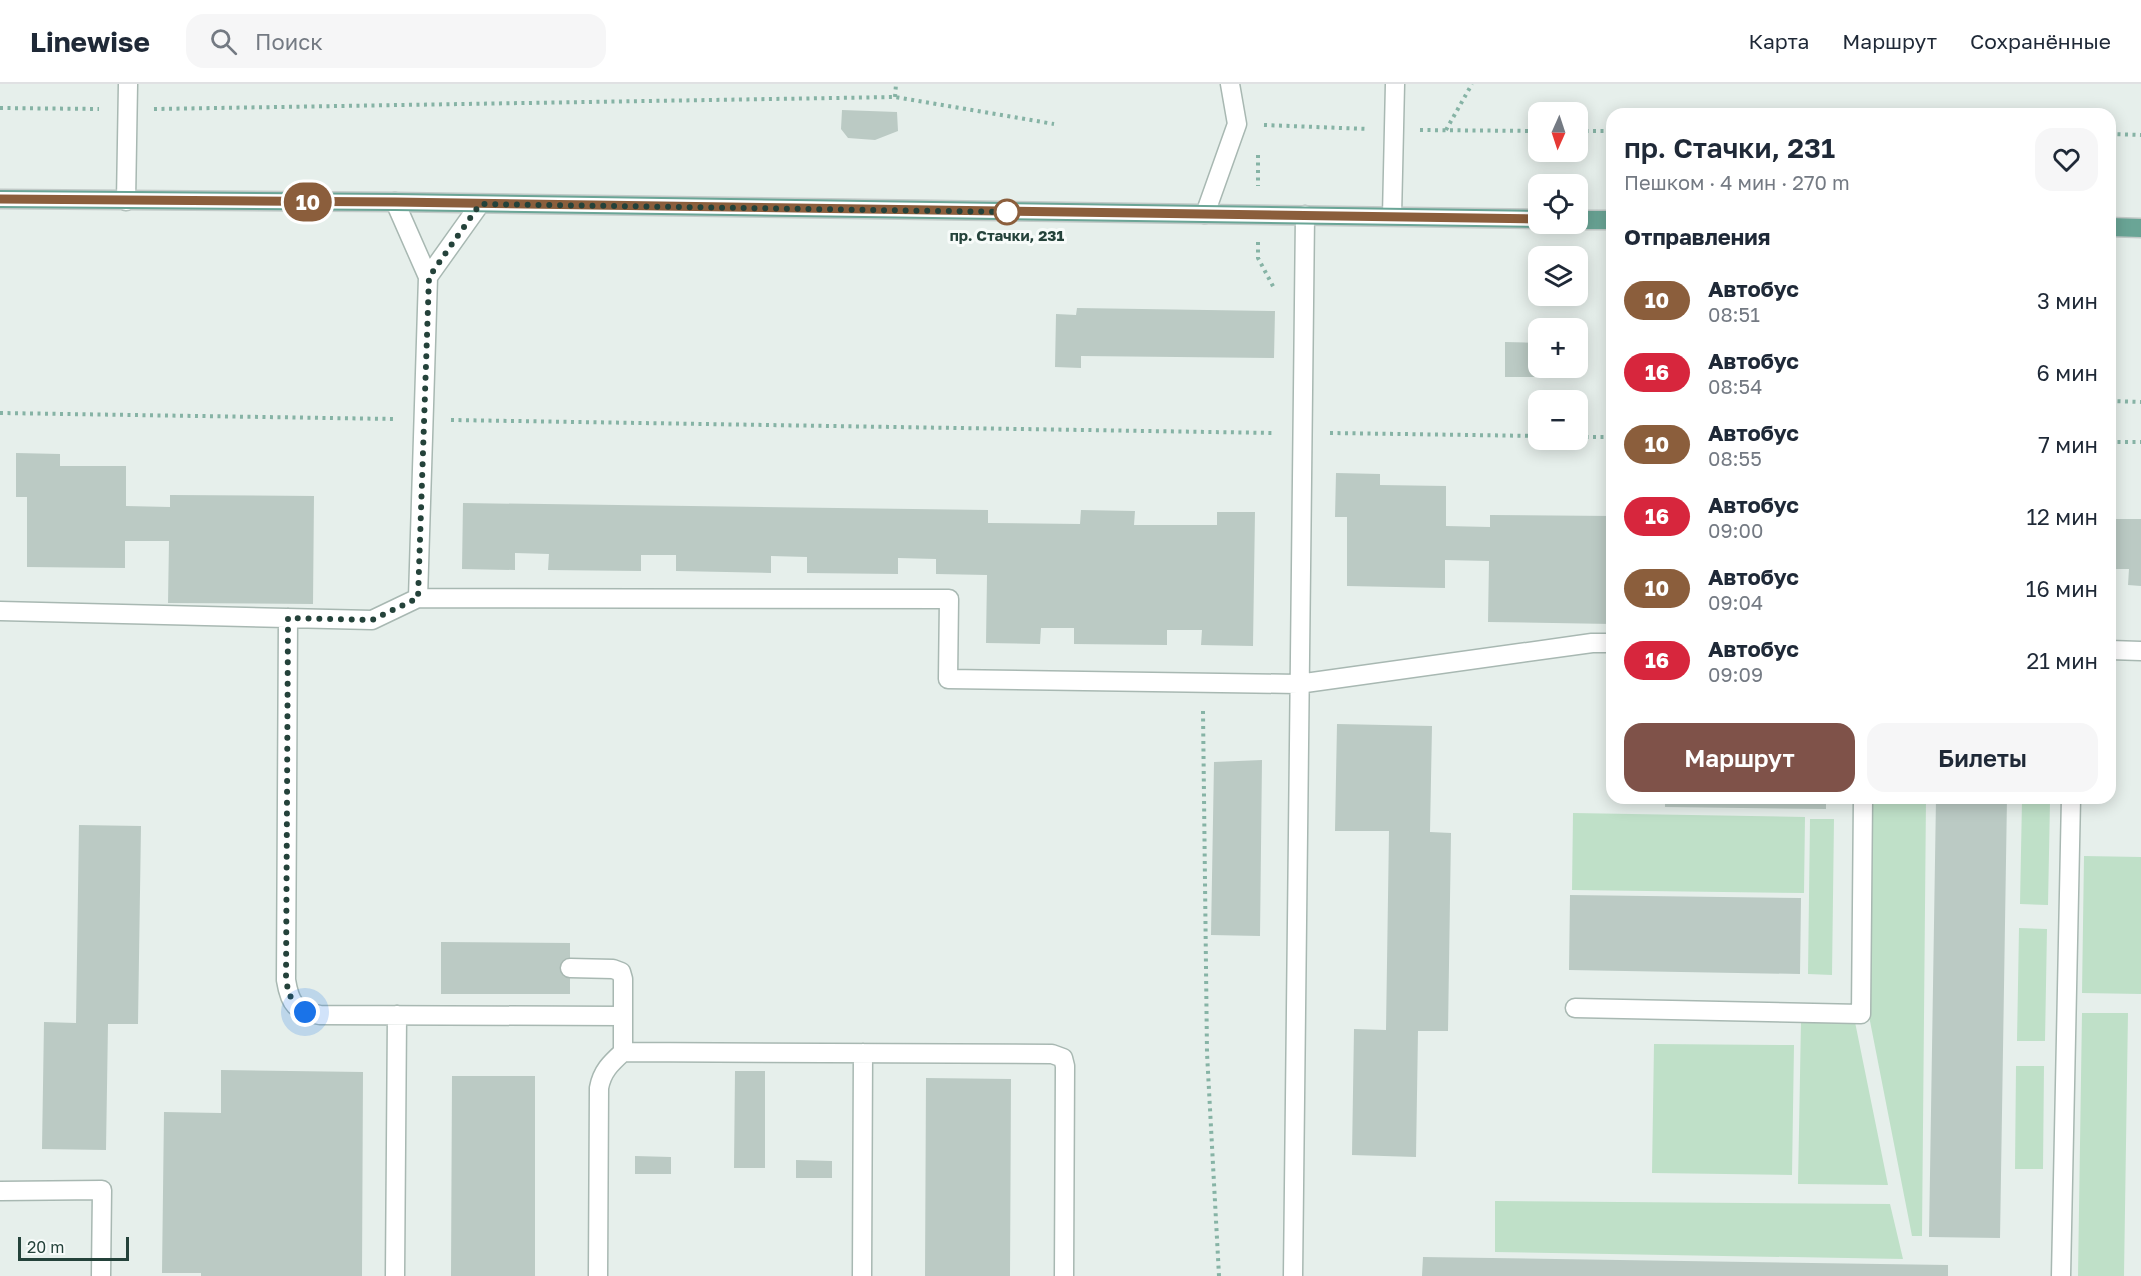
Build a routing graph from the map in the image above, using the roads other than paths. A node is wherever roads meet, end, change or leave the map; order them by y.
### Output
1 (128, 84) edge
2 (1230, 84) edge
3 (1395, 84) edge
4 (0, 199) edge
5 (126, 201) junction
6 (395, 202) junction
7 (480, 204) junction
8 (1205, 214) junction
9 (1305, 215) junction
10 (1392, 216) junction
11 (1528, 219) edge
12 (1588, 220) edge
13 (1606, 220) edge
14 (2116, 227) edge
15 (2141, 228) edge
16 (429, 277) junction
17 (418, 598) junction
18 (0, 611) edge
19 (288, 618) junction
20 (1606, 643) edge
21 (2116, 650) edge
22 (2141, 651) edge
23 (1298, 684) junction
24 (1863, 804) edge
25 (2071, 804) edge
26 (570, 968) dead end
27 (1575, 1008) dead end
28 (396, 1015) junction
29 (623, 1016) junction
30 (623, 1052) junction
31 (863, 1053) junction
32 (0, 1191) edge
33 (101, 1276) edge
34 (395, 1276) edge
35 (598, 1276) edge
36 (862, 1276) edge
37 (1064, 1276) edge
38 (1293, 1276) edge
39 (2061, 1276) edge

1 - 5 lane
2 - 8 lane
3 - 10 lane
4 - 5 main road
5 - 6 main road
6 - 7 main road
6 - 16 lane
7 - 8 main road
7 - 16 lane
8 - 9 main road
9 - 10 main road
9 - 23 lane
10 - 11 main road
12 - 13 main road
14 - 15 main road
16 - 17 lane
17 - 19 lane
17 - 23 lane
18 - 19 lane
19 - 28 lane
20 - 23 lane
21 - 22 lane
23 - 38 lane
24 - 27 lane
25 - 39 lane
26 - 29 lane
28 - 29 lane
28 - 34 lane
29 - 30 lane
30 - 31 lane
30 - 35 lane
31 - 36 lane
31 - 37 lane
32 - 33 lane

